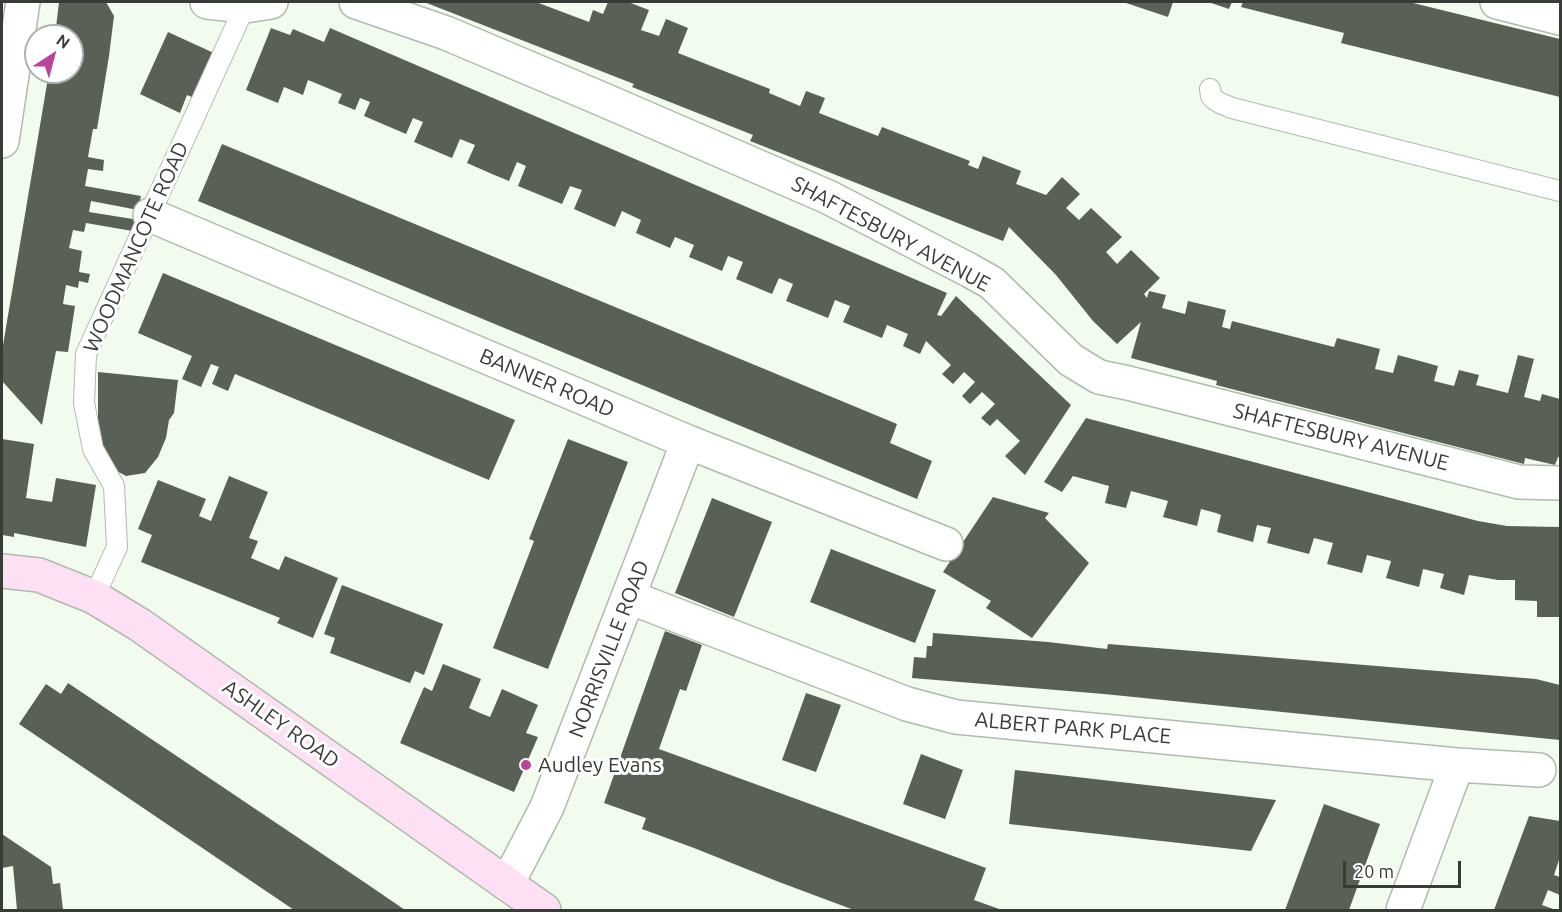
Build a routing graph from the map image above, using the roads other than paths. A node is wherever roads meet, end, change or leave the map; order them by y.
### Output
1 (23, 2) edge
2 (207, 2) edge
3 (356, 2) edge
4 (1497, 2) edge
5 (258, 4) edge
6 (1560, 18) edge
7 (1210, 89) dead end
8 (2, 141) edge
9 (1560, 191) edge
10 (150, 216) junction
11 (687, 442) junction
12 (1560, 483) edge
13 (946, 544) dead end
14 (2, 571) edge
15 (94, 597) junction
16 (629, 597) junction
17 (1456, 765) junction
18 (1539, 770) dead end
19 (507, 884) junction
20 (544, 910) edge
21 (1403, 910) edge

1 - 8 street
2 - 5 street
3 - 12 street, SHAFTESBURY AVENUE
4 - 6 street
5 - 10 lane, WOODMANCOTE ROAD
7 - 9 lane
10 - 11 street, BANNER ROAD
10 - 15 lane, WOODMANCOTE ROAD
11 - 13 street, BANNER ROAD
11 - 16 street, NORRISVILLE ROAD
14 - 15 main road, ASHLEY ROAD
15 - 19 main road, ASHLEY ROAD
16 - 17 street, ALBERT PARK PLACE
16 - 19 street, NORRISVILLE ROAD
17 - 18 street, ALBERT PARK PLACE
17 - 21 street
19 - 20 main road, ASHLEY ROAD

